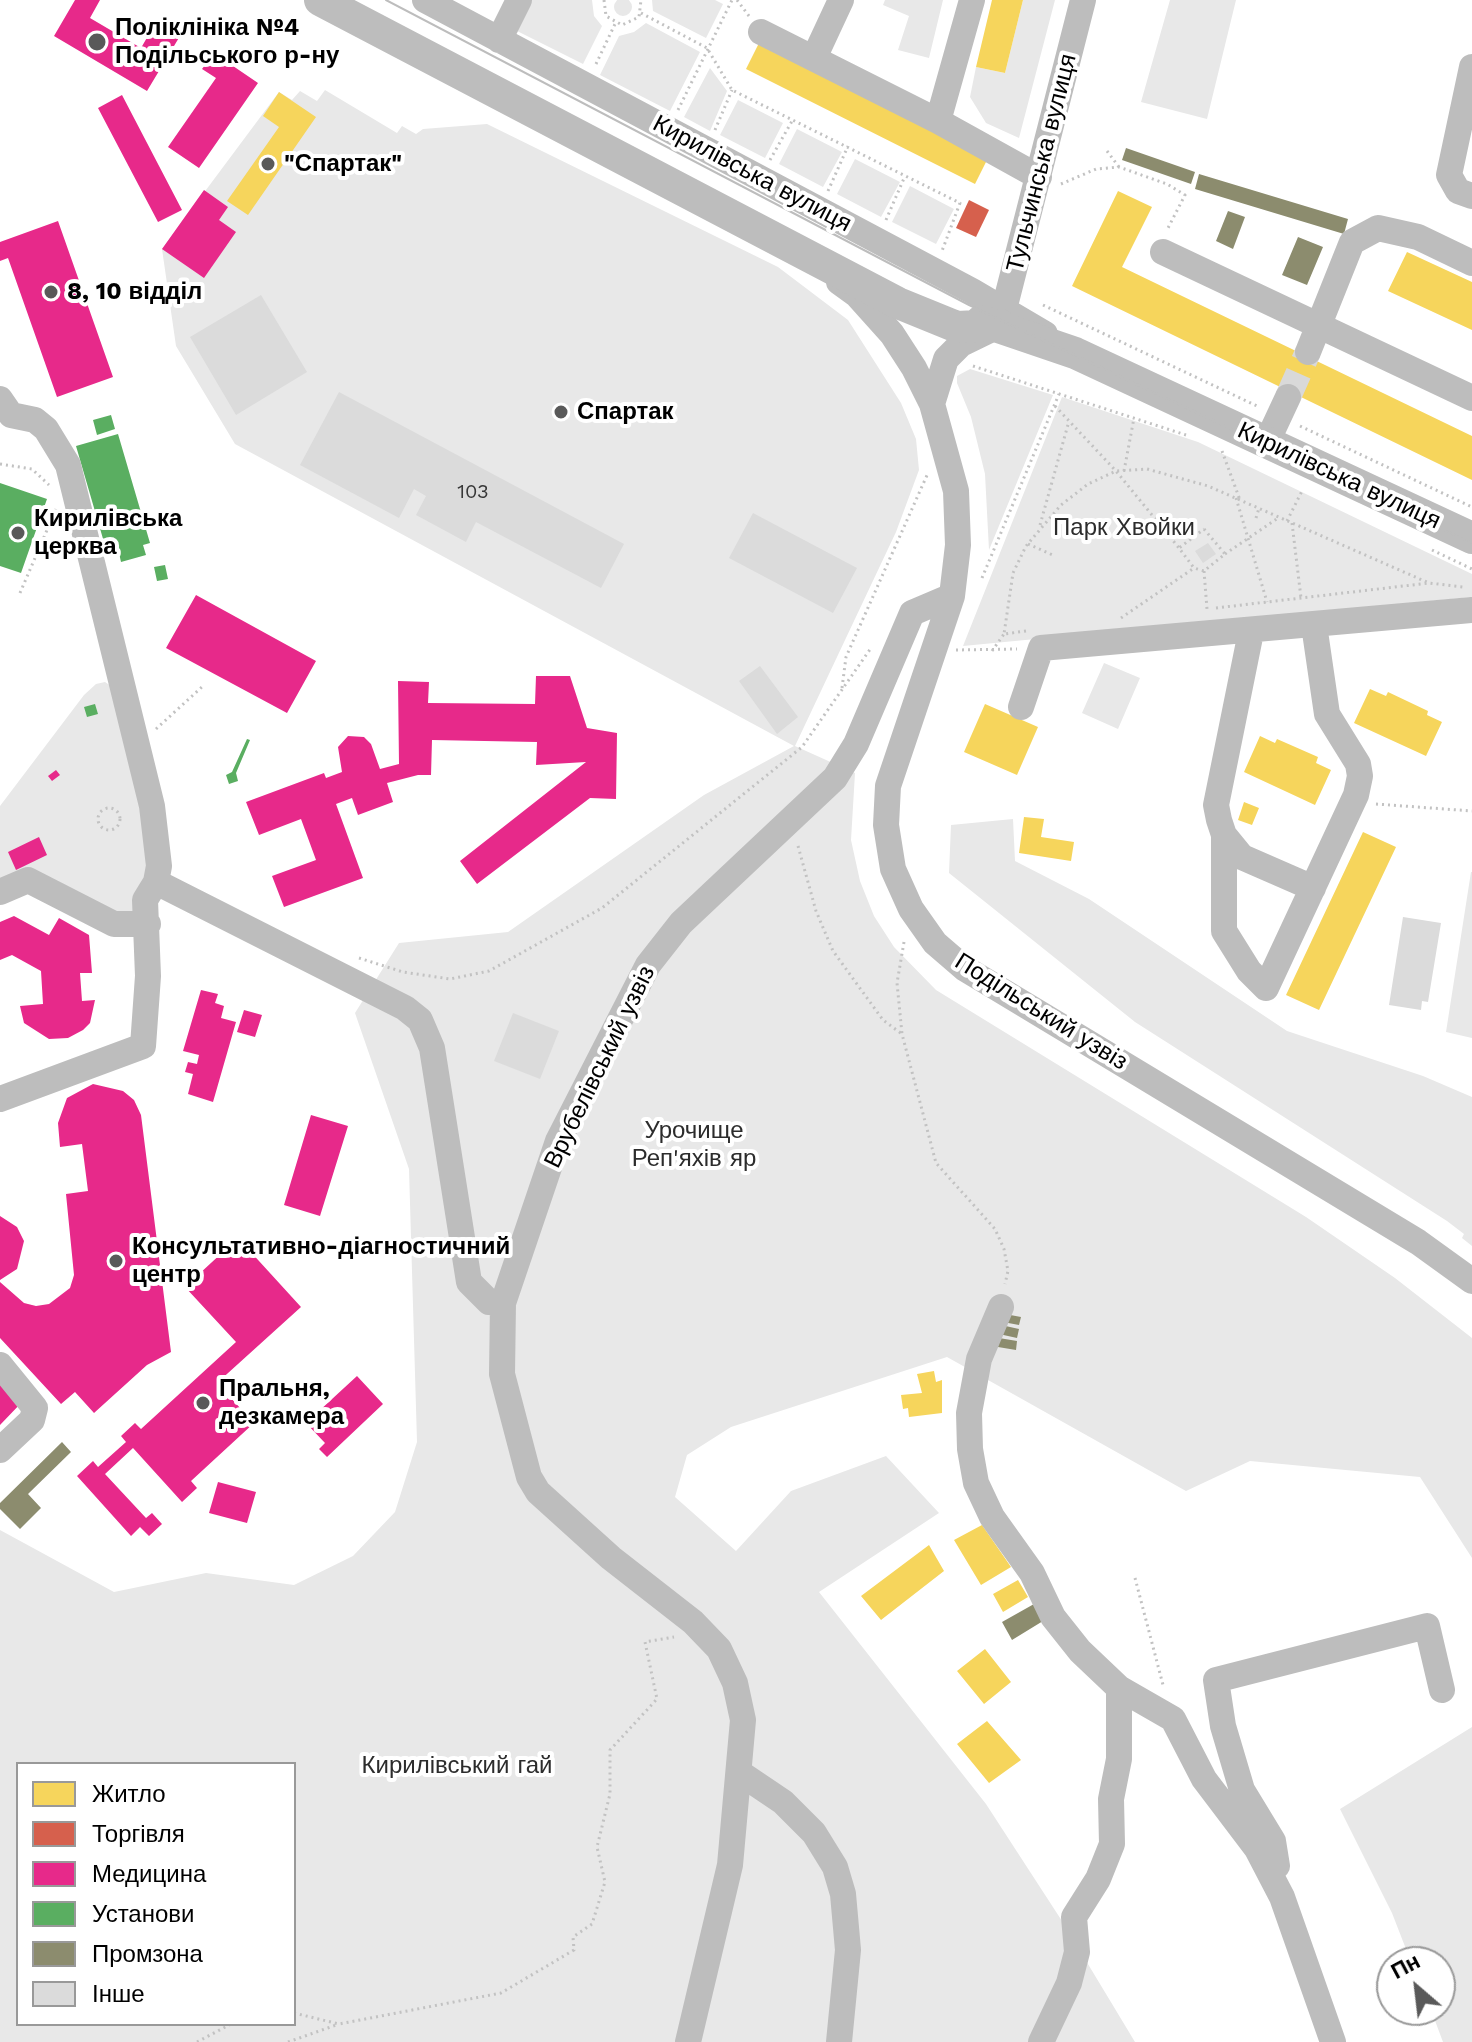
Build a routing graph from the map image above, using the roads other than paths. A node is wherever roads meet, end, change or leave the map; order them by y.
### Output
1 (320, 0) edge
2 (425, 0) edge
3 (519, 0) edge
4 (841, 0) edge
5 (972, 0) edge
6 (1083, 0) edge
7 (761, 32) dead end
8 (499, 40) junction
9 (814, 58) junction
10 (1472, 67) edge
11 (938, 121) junction
12 (1049, 181) junction
13 (1472, 196) edge
14 (803, 254) junction
15 (1173, 257) road end
16 (1472, 263) edge
17 (1005, 308) junction
18 (1319, 324) junction
19 (1308, 352) tunnel mouth
20 (1472, 398) edge
21 (0, 399) edge
22 (932, 404) junction
23 (1472, 538) edge
24 (952, 596) junction
25 (1472, 610) edge
26 (1314, 625) junction
27 (1251, 632) junction
28 (1021, 707) dead end
29 (1224, 835) junction
30 (156, 882) junction
31 (1313, 888) junction
32 (0, 892) edge
33 (148, 924) junction
34 (0, 1099) edge
35 (1472, 1281) edge
36 (503, 1303) junction
37 (1001, 1307) road end
38 (0, 1365) edge
39 (0, 1450) edge
40 (1119, 1688) junction
41 (1442, 1690) dead end
42 (740, 1773) junction
43 (1282, 1897) junction
44 (688, 2042) edge
45 (839, 2042) edge
46 (1041, 2042) edge
47 (1333, 2042) edge

1 - 14 main road, Кирилівська вулиця
2 - 8 street, Кирилівська вулиця
3 - 8 street
4 - 9 street
5 - 11 street
6 - 12 street, Тульчинська вулиця
7 - 9 street
8 - 17 street, Кирилівська вулиця
9 - 11 street
10 - 13 street
11 - 12 street
12 - 17 street, Тульчинська вулиця
14 - 17 main road, Кирилівська вулиця
14 - 22 street, Подільський узвіз
15 - 18 street
16 - 18 street
17 - 22 street
17 - 23 main road, Кирилівська вулиця
18 - 19 street
18 - 20 street
21 - 30 street
22 - 24 street, Подільський узвіз
24 - 35 street, Подільський узвіз
24 - 36 street, Врубелівський узвіз
25 - 26 street
26 - 27 street
26 - 31 street
27 - 28 street
27 - 29 street
29 - 31 street
29 - 31 street
30 - 33 street
30 - 36 street
32 - 33 street
33 - 34 street
36 - 42 street, Врубелівський узвіз
37 - 40 street
38 - 39 street
40 - 43 street
40 - 46 street
41 - 43 street
42 - 44 street, Врубелівський узвіз
42 - 45 street
43 - 47 street

